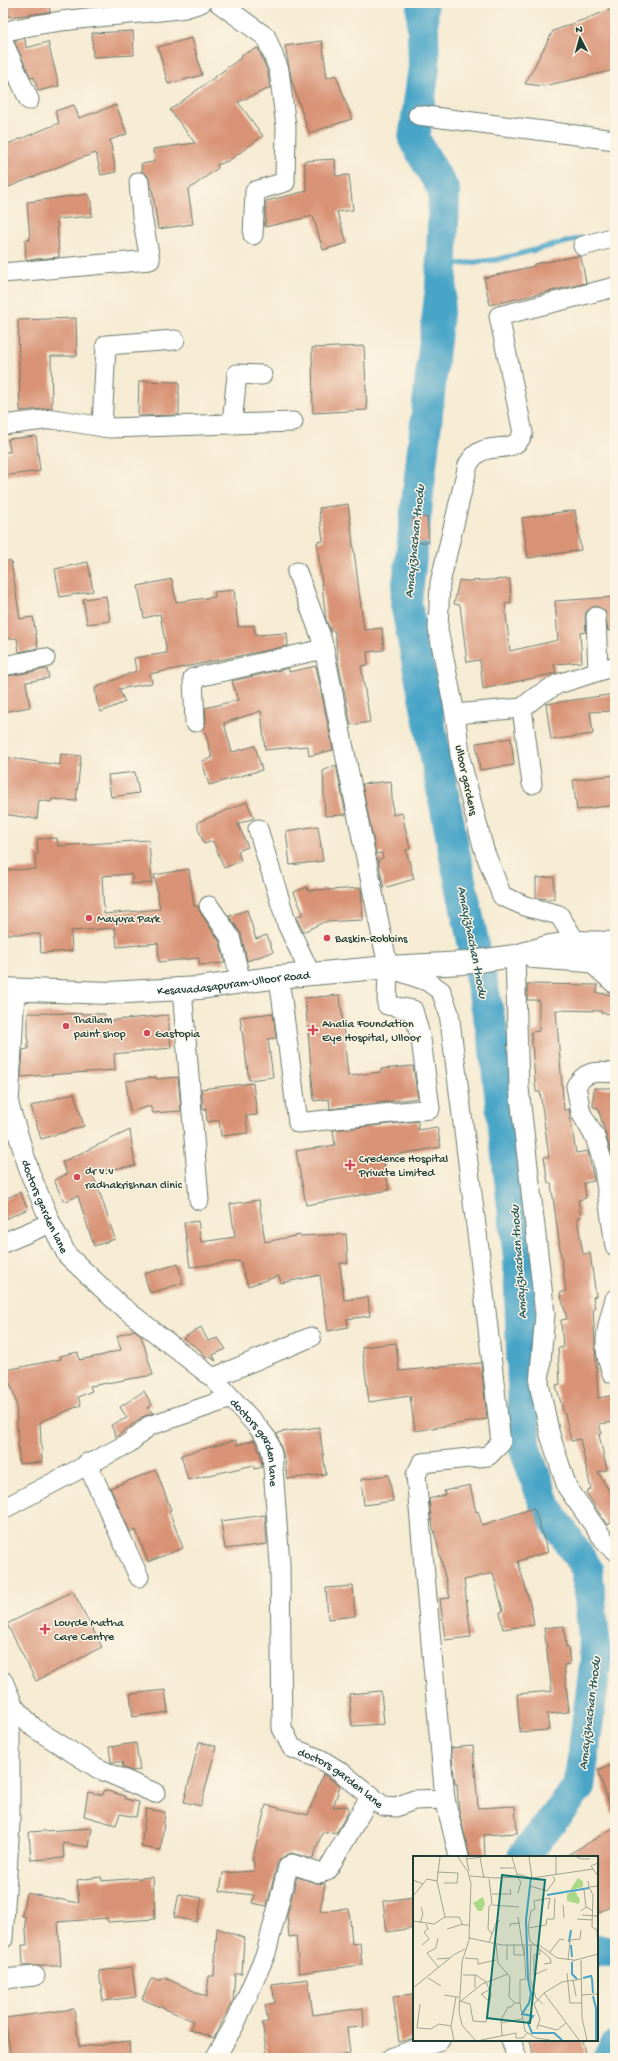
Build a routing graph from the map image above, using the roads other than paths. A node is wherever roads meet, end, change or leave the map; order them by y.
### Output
1 (201, 3) edge
2 (219, 3) edge
3 (3, 32) edge
4 (3, 42) edge
5 (29, 100) dead end
6 (418, 115) dead end
7 (615, 140) edge
8 (139, 182) dead end
9 (253, 235) dead end
10 (615, 237) edge
11 (583, 246) dead end
12 (3, 273) edge
13 (615, 287) edge
14 (175, 340) dead end
15 (262, 375) dead end
16 (293, 422) dead end
17 (232, 424) junction
18 (3, 425) edge
19 (102, 427) junction
20 (297, 572) dead end
21 (596, 617) dead end
22 (324, 649) junction
23 (45, 658) dead end
24 (3, 666) edge
25 (607, 669) edge
26 (522, 708) junction
27 (455, 714) junction
28 (195, 722) dead end
29 (532, 784) dead end
30 (258, 829) dead end
31 (209, 906) dead end
32 (576, 942) junction
33 (615, 943) edge
34 (510, 956) junction
35 (588, 960) junction
36 (615, 963) edge
37 (388, 967) junction
38 (310, 975) junction
39 (279, 977) junction
40 (241, 982) junction
41 (615, 984) edge
42 (182, 989) junction
43 (9, 990) edge
44 (615, 1073) edge
45 (199, 1200) dead end
46 (50, 1223) junction
47 (3, 1243) edge
48 (615, 1246) edge
49 (615, 1299) edge
50 (311, 1337) dead end
51 (615, 1373) edge
52 (213, 1378) junction
53 (231, 1398) junction
54 (87, 1463) junction
55 (3, 1509) edge
56 (615, 1551) edge
57 (139, 1577) dead end
58 (3, 1681) edge
59 (14, 1707) junction
60 (156, 1793) dead end
61 (370, 1795) junction
62 (445, 1799) junction
63 (7, 1820) edge
64 (459, 1856) edge
65 (3, 1939) edge
66 (35, 1976) dead end
67 (3, 1979) edge
68 (437, 2041) edge
69 (511, 2041) edge
70 (215, 2058) edge
71 (391, 2058) edge
72 (517, 2058) edge

1 - 3 street
2 - 9 street
4 - 5 street
6 - 7 street
8 - 12 street
10 - 11 street
13 - 27 street
14 - 19 street
15 - 17 street
16 - 17 street
17 - 19 street
18 - 19 street
20 - 22 street
21 - 25 street
22 - 28 street
22 - 37 street
23 - 24 street
25 - 26 street
26 - 27 street
26 - 29 street
27 - 32 street, ulloor gardens
30 - 38 street
31 - 40 street
32 - 33 main road
32 - 34 main road
34 - 35 main road
34 - 37 main road, Kesavadasapuram-Ulloor Road
34 - 56 street
35 - 36 main road
35 - 41 street
37 - 38 main road, Kesavadasapuram-Ulloor Road
37 - 39 street
37 - 62 street
38 - 39 main road, Kesavadasapuram-Ulloor Road
39 - 40 main road, Kesavadasapuram-Ulloor Road
40 - 42 main road, Kesavadasapuram-Ulloor Road
42 - 43 main road, Kesavadasapuram-Ulloor Road
42 - 45 street
43 - 46 street, doctors garden lane
44 - 48 street
46 - 47 street
46 - 52 street, doctors garden lane
49 - 51 street
50 - 52 street
52 - 53 street, doctors garden lane
53 - 54 street
53 - 61 street, doctors garden lane
54 - 55 street
54 - 57 street
58 - 59 street
59 - 60 street
59 - 63 street
61 - 62 street, doctors garden lane
61 - 70 street
62 - 64 street
63 - 65 street
66 - 67 street
68 - 71 street
69 - 72 street

